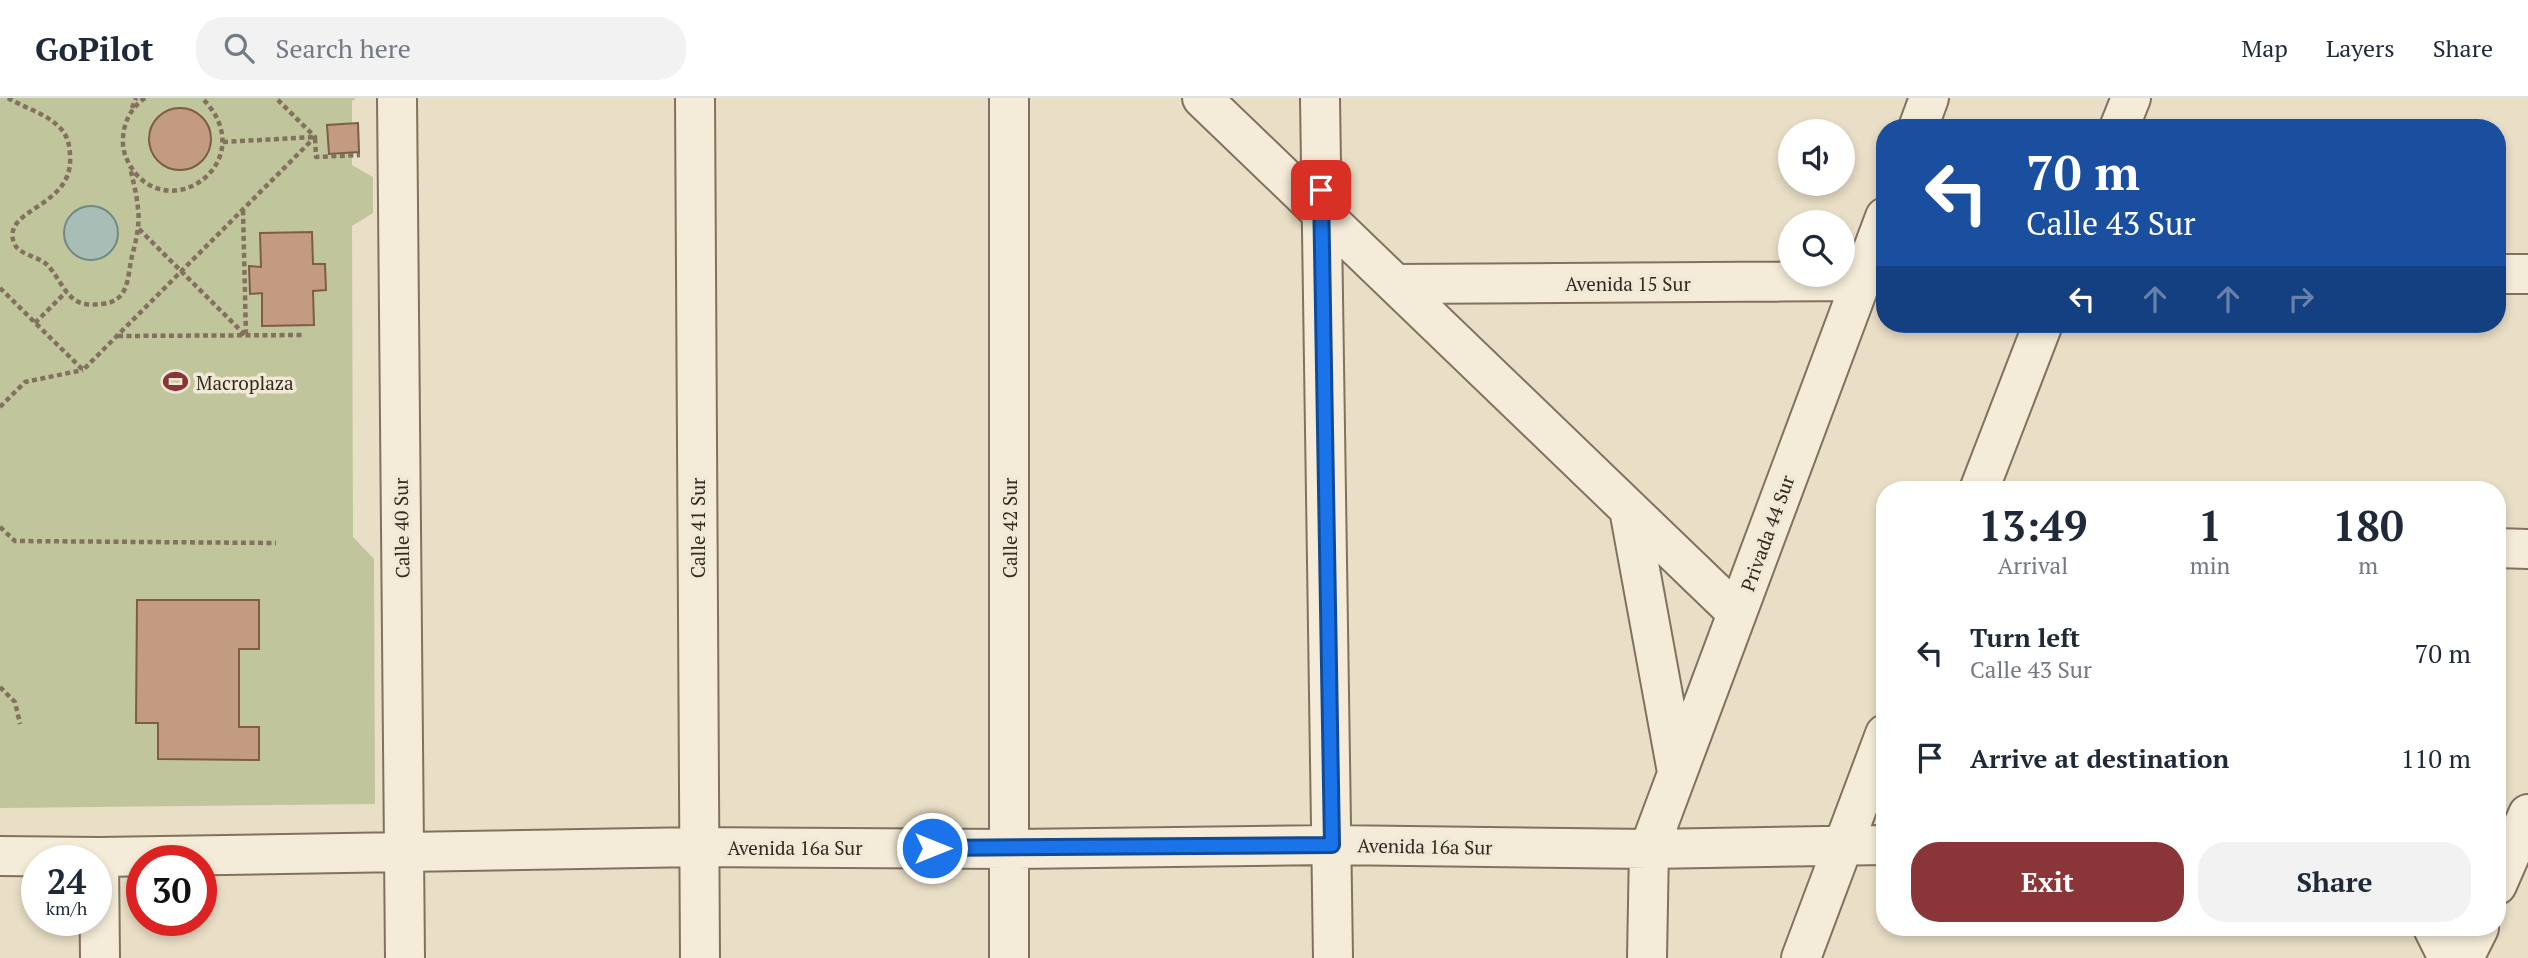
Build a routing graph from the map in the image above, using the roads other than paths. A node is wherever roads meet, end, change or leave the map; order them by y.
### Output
1 (397, 98) edge
2 (695, 98) edge
3 (1009, 98) edge
4 (1202, 98) edge
5 (1320, 98) edge
6 (1929, 98) edge
7 (2131, 98) edge
8 (1921, 119) edge
9 (2123, 119) edge
10 (1322, 213) junction
11 (1876, 241) edge
12 (2506, 274) edge
13 (2528, 274) edge
14 (1861, 281) junction
15 (1396, 284) junction
16 (2040, 333) edge
17 (1982, 481) edge
18 (1629, 509) junction
19 (2506, 548) edge
20 (2528, 548) edge
21 (1737, 613) junction
22 (1876, 757) edge
23 (1678, 772) junction
24 (2513, 834) edge
25 (1332, 845) junction
26 (1842, 845) junction
27 (1876, 845) edge
28 (699, 847) junction
29 (1009, 849) junction
30 (1649, 849) junction
31 (405, 851) junction
32 (0, 856) edge
33 (21, 856) edge
34 (2506, 856) edge
35 (112, 857) edge
36 (100, 936) edge
37 (2437, 936) edge
38 (2475, 936) edge
39 (100, 958) edge
40 (405, 958) edge
41 (699, 958) edge
42 (1009, 958) edge
43 (1333, 958) edge
44 (1647, 958) edge
45 (1801, 958) edge
46 (2448, 958) edge
47 (2464, 958) edge

1 - 31 street, Calle 40 Sur
2 - 28 street, Calle 41 Sur
3 - 29 street, Calle 42 Sur
4 - 10 street
5 - 10 street
6 - 8 street
7 - 9 street
10 - 15 street
10 - 25 street
11 - 14 street, Privada 44 Sur
12 - 13 street
14 - 15 street, Avenida 15 Sur
14 - 21 street, Privada 44 Sur
15 - 18 street
16 - 17 street
18 - 21 street
18 - 23 street
19 - 20 street
21 - 23 street, Privada 44 Sur
22 - 26 street
23 - 30 street, Privada 44 Sur
24 - 34 street
25 - 29 street, Avenida 16a Sur
25 - 30 street, Avenida 16a Sur
25 - 43 street
26 - 27 street, Avenida 16a Sur
26 - 30 street, Avenida 16a Sur
26 - 45 street
28 - 29 street, Avenida 16a Sur
28 - 31 street, Avenida 16a Sur
28 - 41 street, Calle 41 Sur
29 - 42 street, Calle 42 Sur
30 - 44 street, Privada 44 Sur
31 - 35 street, Avenida 16a Sur
31 - 40 street, Calle 40 Sur
32 - 33 street, Avenida 16a Sur
36 - 39 street
37 - 46 street
38 - 47 street

